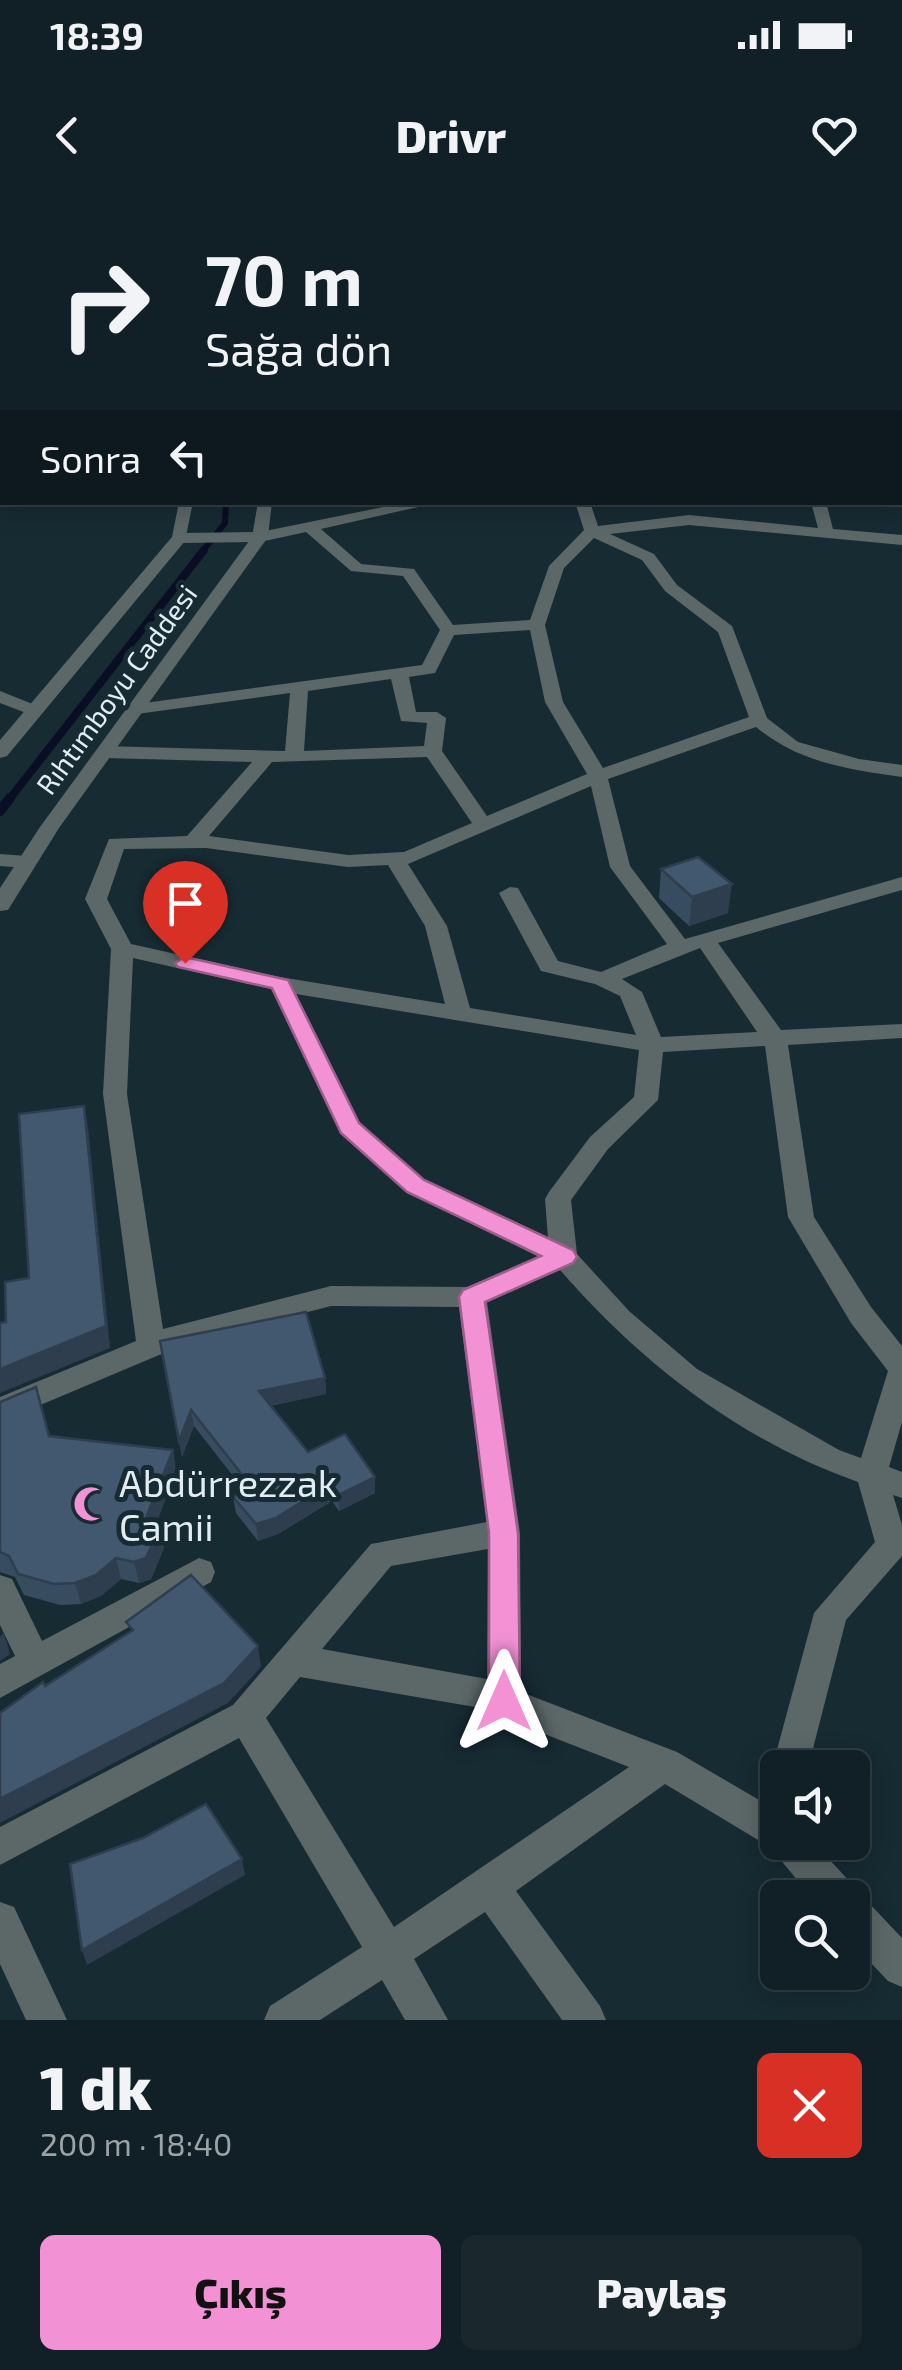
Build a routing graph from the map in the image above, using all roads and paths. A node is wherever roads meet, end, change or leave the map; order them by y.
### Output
1 (186, 505) edge
2 (265, 505) edge
3 (583, 505) edge
4 (688, 505) edge
5 (819, 505) edge
6 (379, 507) edge
7 (688, 520) junction
8 (307, 525) junction
9 (592, 531) junction
10 (827, 534) junction
11 (260, 537) junction
12 (188, 538) junction
13 (902, 540) edge
14 (537, 625) junction
15 (448, 630) junction
16 (400, 673) junction
17 (299, 688) junction
18 (0, 696) edge
19 (137, 709) junction
20 (34, 711) junction
21 (759, 720) junction
22 (0, 752) edge
23 (105, 752) junction
24 (433, 752) junction
25 (267, 756) junction
26 (294, 757) junction
27 (902, 771) edge
28 (598, 776) junction
29 (483, 825) junction
30 (193, 842) junction
31 (394, 858) junction
32 (0, 860) edge
33 (27, 862) junction
34 (902, 884) edge
35 (510, 892) dead end
36 (0, 904) edge
37 (692, 943) junction
38 (122, 948) junction
39 (604, 979) junction
40 (280, 984) junction
41 (458, 1012) junction
42 (902, 1031) edge
43 (776, 1040) junction
44 (652, 1046) junction
45 (564, 1257) junction
46 (472, 1297) junction
47 (151, 1346) junction
48 (902, 1370) edge
49 (0, 1410) edge
50 (886, 1480) edge
51 (504, 1533) junction
52 (199, 1572) dead end
53 (0, 1589) edge
54 (294, 1660) junction
55 (35, 1663) junction
56 (0, 1682) edge
57 (504, 1701) junction
58 (245, 1716) junction
59 (795, 1750) edge
60 (664, 1764) junction
61 (760, 1818) edge
62 (0, 1847) edge
63 (806, 1860) edge
64 (823, 1880) edge
65 (490, 1886) junction
66 (0, 1922) edge
67 (870, 1933) edge
68 (387, 1952) junction
69 (902, 1967) edge
70 (48, 2020) edge
71 (284, 2020) edge
72 (428, 2020) edge
73 (586, 2020) edge

1 - 12 street
2 - 11 street, Rıhtımboyu Caddesi
3 - 9 street
4 - 7 street
5 - 10 street
6 - 8 street
7 - 9 street
7 - 10 street
8 - 11 street
8 - 15 street
9 - 14 street
9 - 21 street
10 - 13 street
11 - 12 street
11 - 19 street, Rıhtımboyu Caddesi
12 - 20 street
14 - 15 street
14 - 28 street
15 - 16 street
16 - 17 street
16 - 24 street
17 - 19 street
17 - 26 street
18 - 20 street
19 - 23 street, Rıhtımboyu Caddesi
20 - 22 street
21 - 27 street
21 - 28 street
23 - 25 street
23 - 33 street, Rıhtımboyu Caddesi
24 - 26 street
24 - 29 street
25 - 26 street
25 - 30 street
28 - 29 street
28 - 37 street
29 - 31 street
30 - 31 street
30 - 38 street
31 - 41 street
32 - 33 street
33 - 36 street, Rıhtımboyu Caddesi
34 - 37 street
35 - 39 street
37 - 39 street
37 - 43 street
38 - 40 street
38 - 47 street
39 - 44 street
40 - 41 street
40 - 45 street
41 - 44 street
42 - 43 street
43 - 44 street
43 - 48 street
44 - 45 street
45 - 46 street
45 - 50 street
46 - 47 street
46 - 51 street
47 - 49 street
48 - 50 street
50 - 59 street
51 - 54 street
51 - 57 street
52 - 55 street
53 - 55 street
54 - 57 street
54 - 58 street
55 - 56 street
57 - 60 street
58 - 62 street
58 - 68 street
60 - 61 street
60 - 65 street
63 - 64 street
65 - 68 street
65 - 73 street
66 - 70 street
67 - 69 street
68 - 71 street
68 - 72 street

